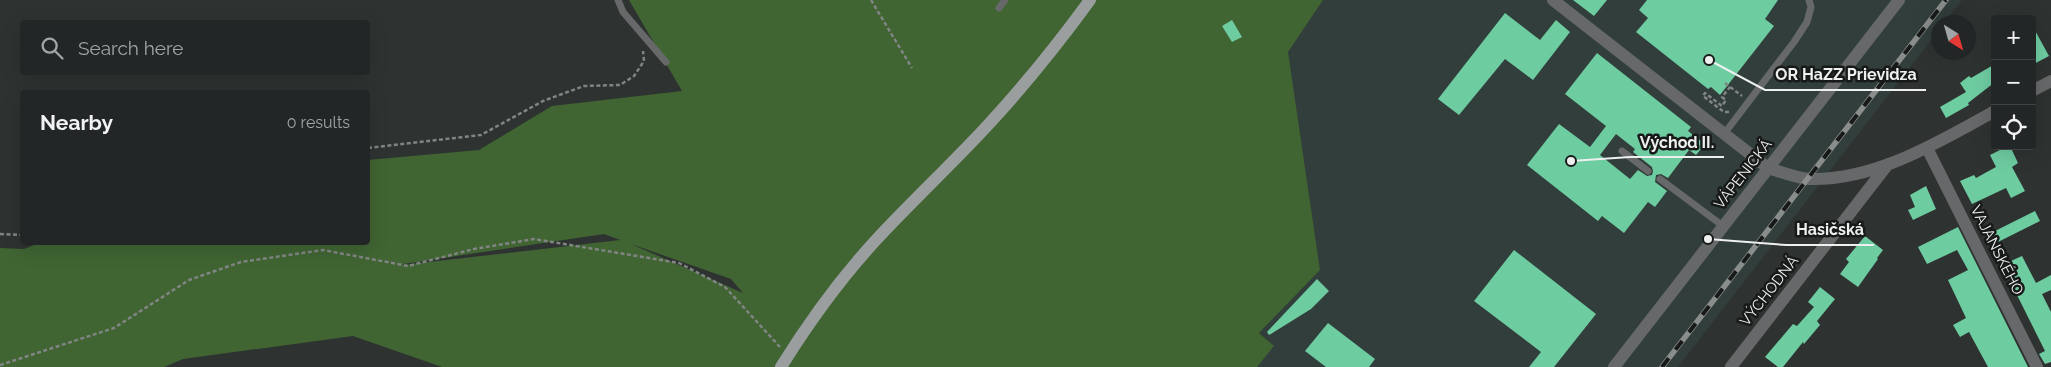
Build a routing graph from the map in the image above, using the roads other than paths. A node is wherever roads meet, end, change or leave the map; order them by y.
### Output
1 (618, 0) edge
2 (1004, 0) edge
3 (1090, 0) edge
4 (1553, 0) edge
5 (1809, 0) edge
6 (1899, 0) edge
7 (999, 8) dead end
8 (666, 62) dead end
9 (2051, 81) edge
10 (2036, 89) edge
11 (1991, 113) edge
12 (1724, 134) junction
13 (1927, 148) junction
14 (1622, 151) dead end
15 (1888, 164) junction
16 (1768, 168) junction
17 (1648, 171) dead end
18 (1660, 179) dead end
19 (1723, 226) junction
20 (781, 367) edge
21 (1614, 367) edge
22 (1731, 367) edge
23 (2037, 367) edge

1 - 8 lane
2 - 7 lane
3 - 20 main road
4 - 12 street
5 - 12 lane
6 - 16 street, VÁPENICKÁ
9 - 10 street
11 - 13 street, VÝCHODNÁ
12 - 16 street
13 - 15 street, VÝCHODNÁ
13 - 23 street, VAJANSKÉHO
14 - 17 lane
15 - 16 street, VÝCHODNÁ
15 - 22 street, VÝCHODNÁ
16 - 19 street, VÁPENICKÁ
18 - 19 lane
19 - 21 street, VÁPENICKÁ

